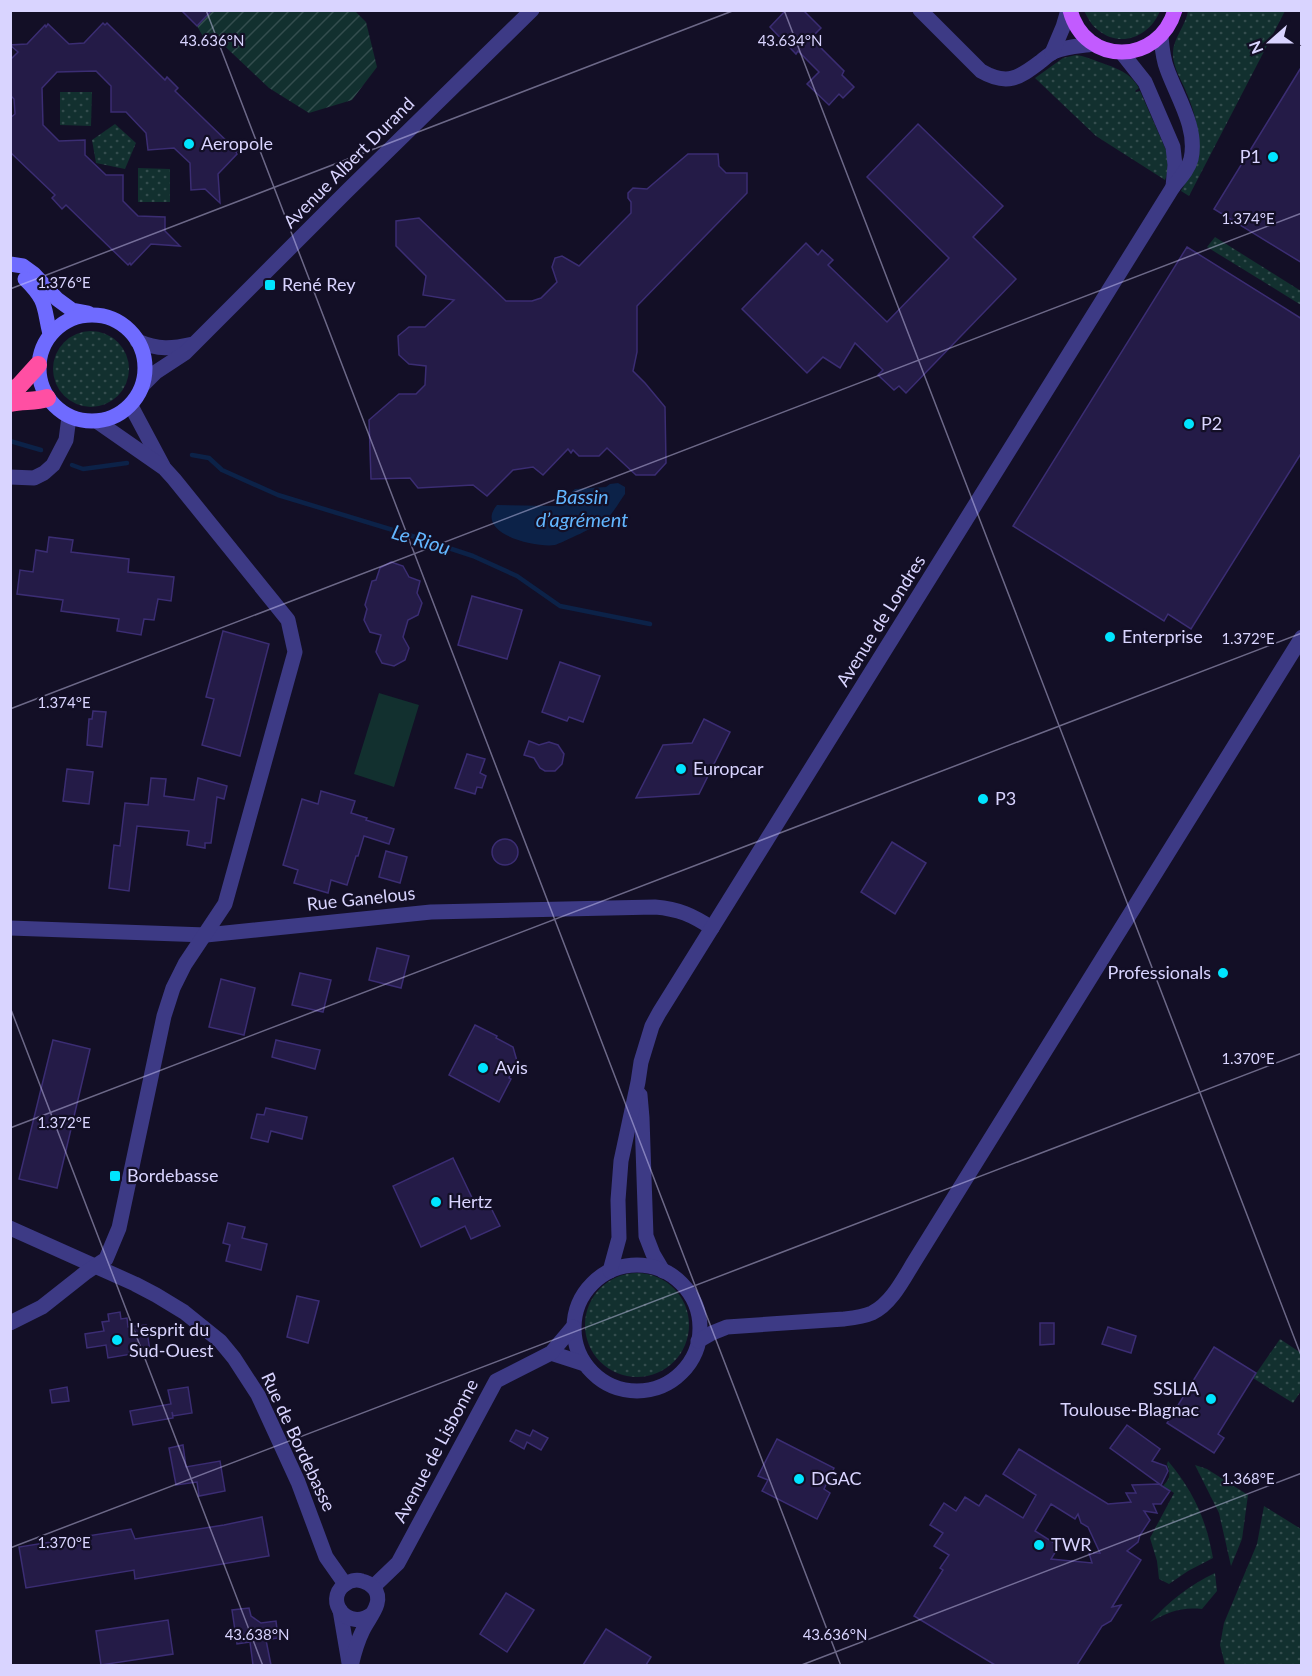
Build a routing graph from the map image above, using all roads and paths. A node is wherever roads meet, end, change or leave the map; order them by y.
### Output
1 (532, 10) edge
2 (920, 10) edge
3 (1069, 10) edge
4 (1175, 10) edge
5 (1161, 37) junction
6 (1093, 44) junction
7 (1052, 53) junction
8 (1122, 53) junction
9 (1173, 187) junction
10 (10, 266) edge
11 (91, 314) junction
12 (50, 334) junction
13 (137, 341) junction
14 (193, 344) junction
15 (38, 365) junction
16 (143, 385) junction
17 (10, 392) edge
18 (47, 398) junction
19 (10, 403) edge
20 (131, 406) junction
21 (69, 417) junction
22 (98, 422) junction
23 (164, 468) junction
24 (10, 477) edge
25 (1302, 637) edge
26 (1302, 657) edge
27 (1206, 789) junction
28 (10, 928) edge
29 (712, 928) junction
30 (206, 934) junction
31 (638, 1082) junction
32 (10, 1228) edge
33 (95, 1266) junction
34 (610, 1271) junction
35 (663, 1271) junction
36 (10, 1323) edge
37 (573, 1327) junction
38 (698, 1341) junction
39 (551, 1353) junction
40 (585, 1364) junction
41 (345, 1584) junction
42 (373, 1587) junction
43 (340, 1610) junction
44 (372, 1614) junction
45 (350, 1665) edge

1 - 14 street, Avenue Albert Durand
2 - 7 street
3 - 6 main road
3 - 7 street
4 - 5 main road
5 - 8 main road
5 - 9 street, Avenue de Londres
6 - 7 street
6 - 8 main road
8 - 9 street, Avenue de Londres
9 - 29 street, Avenue de Londres
10 - 11 street
10 - 12 street
11 - 12 street
11 - 13 street
12 - 15 street
13 - 14 street
13 - 16 street
14 - 16 street, Avenue Albert Durand
15 - 17 highway
15 - 18 street
16 - 20 street
18 - 19 highway
18 - 21 street
20 - 22 street
20 - 23 street
21 - 22 street
21 - 24 street
22 - 23 street
23 - 30 street
25 - 27 street
26 - 27 street
27 - 38 street
28 - 30 street, Rue Ganelous
29 - 30 street, Rue Ganelous
29 - 31 street, Avenue de Londres
30 - 33 street
31 - 34 street, Avenue de Londres
31 - 35 street, Avenue de Londres
32 - 33 street, Rue de Bordebasse
33 - 36 street
33 - 41 street, Rue de Bordebasse
34 - 35 street
34 - 37 street
35 - 38 street
37 - 39 street, Avenue de Lisbonne
37 - 40 street
38 - 40 street
39 - 40 street
39 - 42 street, Avenue de Lisbonne
41 - 42 street
41 - 43 street
42 - 44 street
43 - 44 street
43 - 45 street
44 - 45 street

